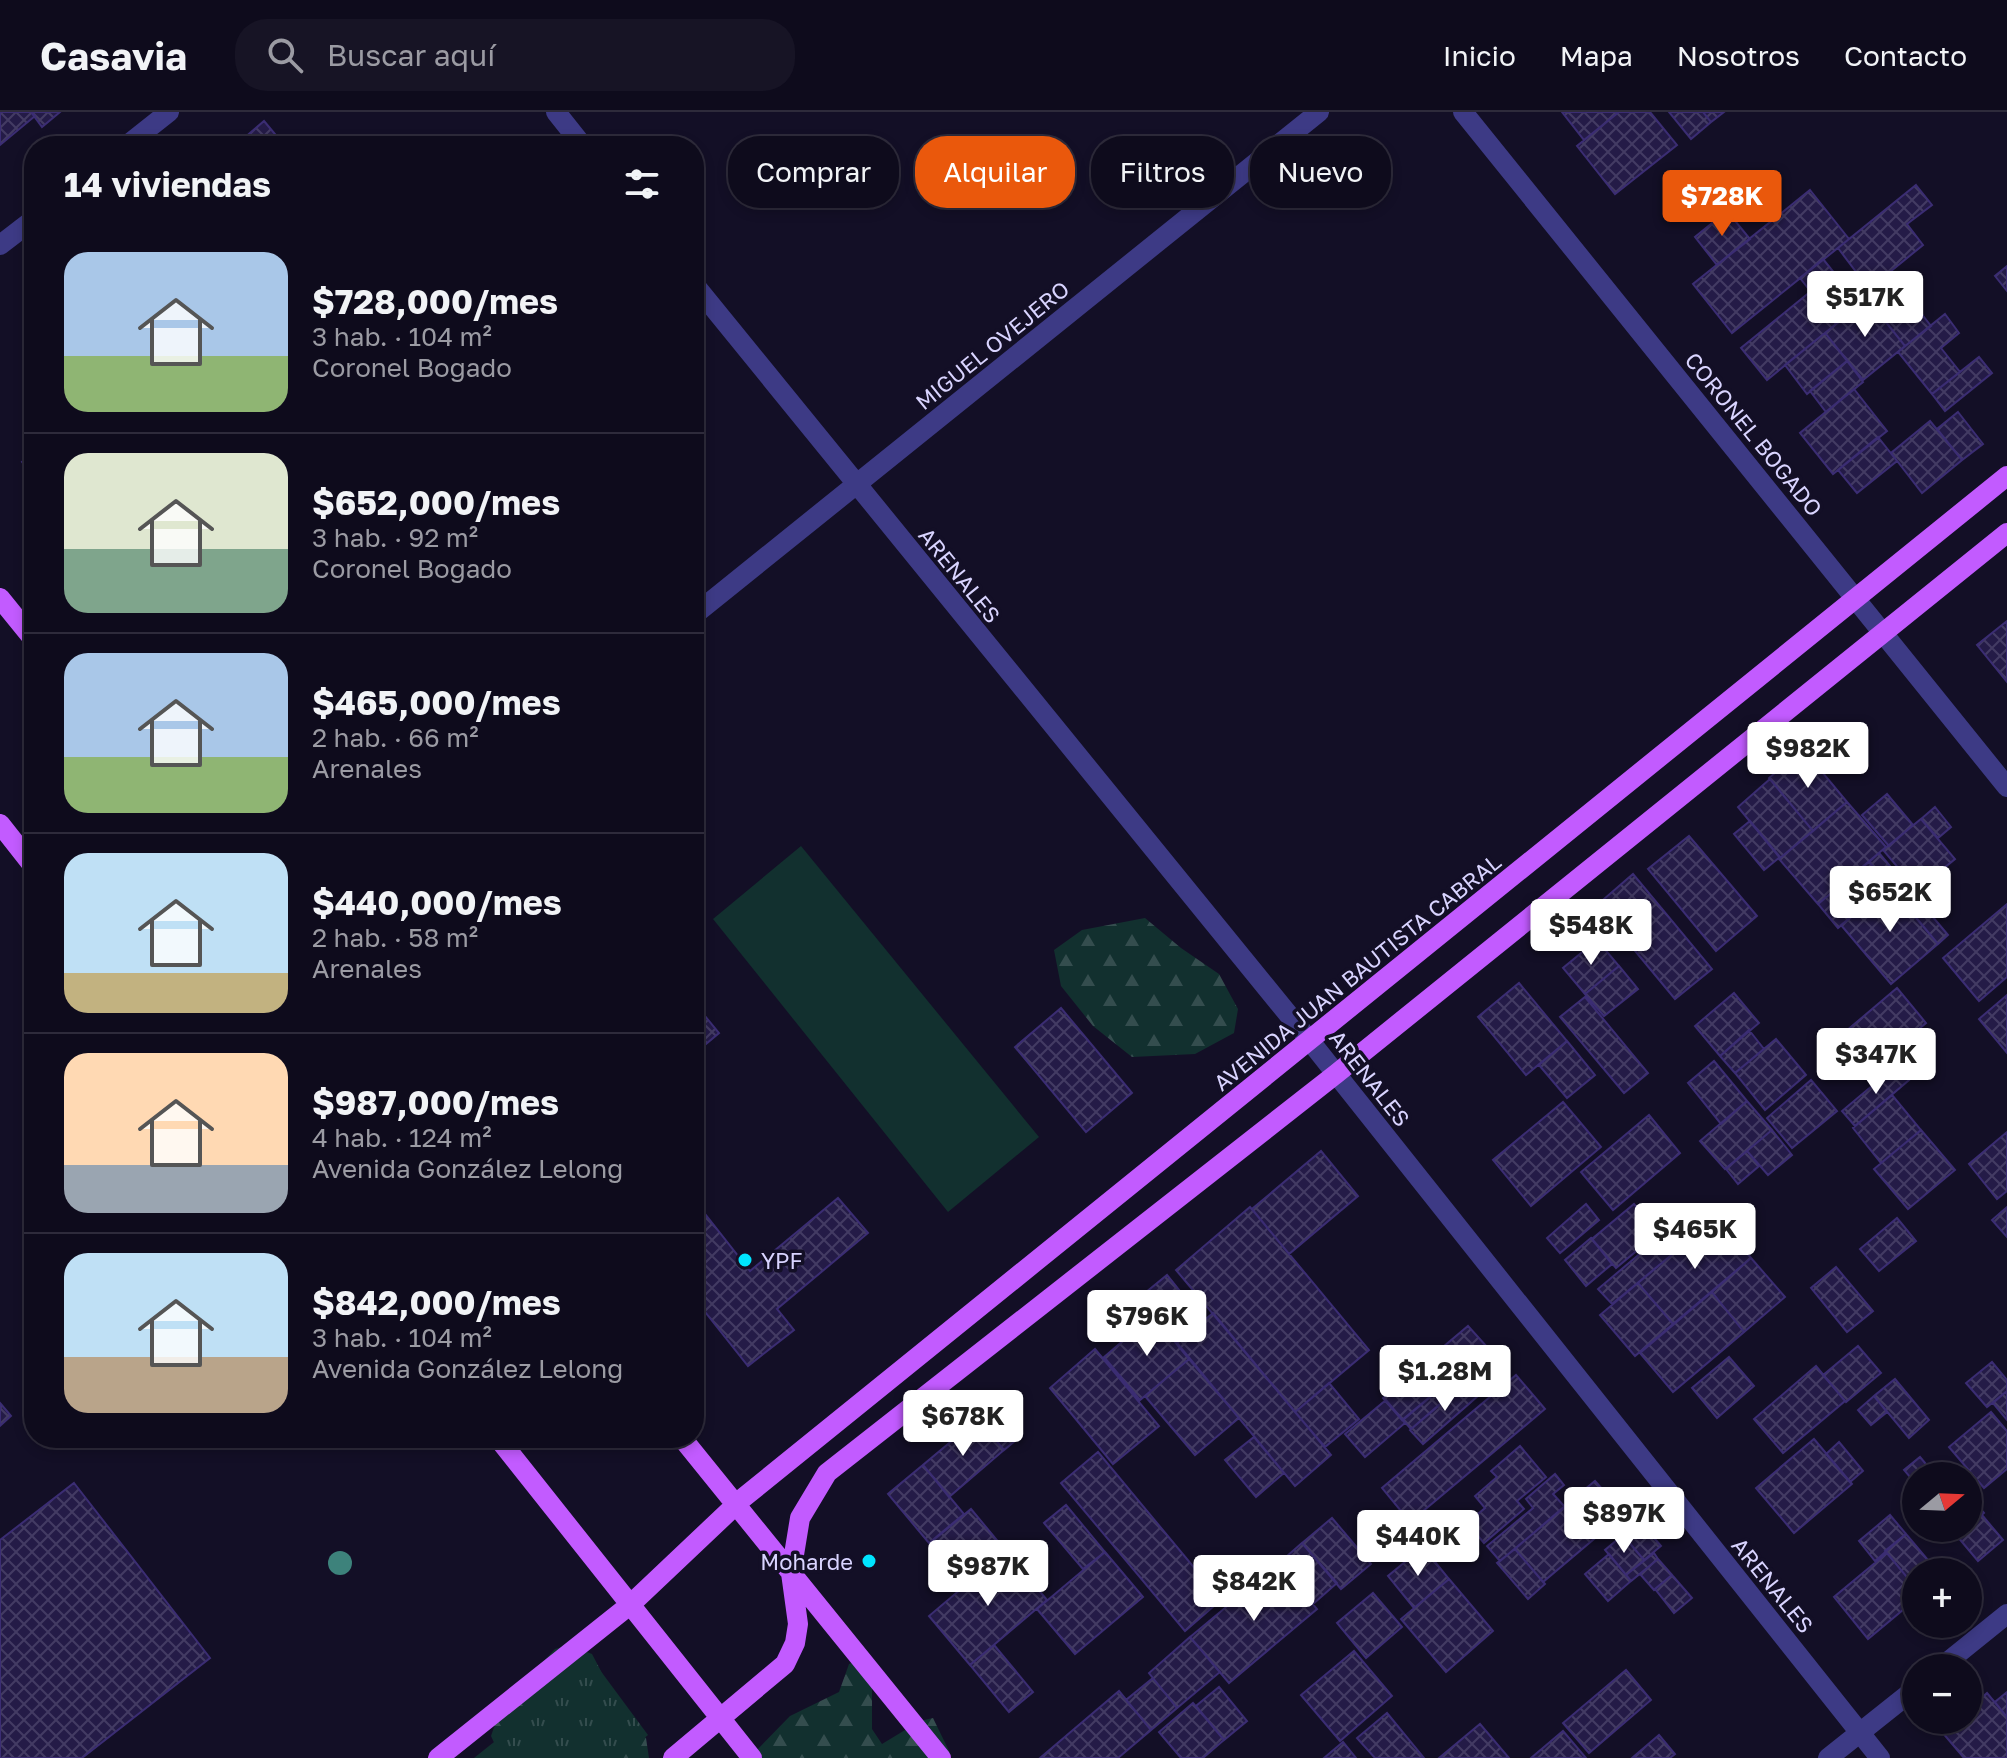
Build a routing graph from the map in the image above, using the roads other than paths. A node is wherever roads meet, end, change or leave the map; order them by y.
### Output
1 (169, 112) edge
2 (556, 112) edge
3 (1319, 112) edge
4 (1463, 112) edge
5 (139, 136) edge
6 (575, 136) edge
7 (24, 227) edge
8 (0, 245) edge
9 (704, 296) edge
10 (2007, 476) edge
11 (855, 485) junction
12 (2007, 533) edge
13 (0, 598) edge
14 (1855, 599) junction
15 (704, 607) edge
16 (24, 628) edge
17 (1883, 633) junction
18 (2007, 787) edge
19 (0, 824) edge
20 (24, 854) edge
21 (1310, 1041) junction
22 (1336, 1074) junction
23 (506, 1448) edge
24 (690, 1448) edge
25 (736, 1504) junction
26 (791, 1573) junction
27 (631, 1604) junction
28 (2007, 1614) edge
29 (1957, 1654) edge
30 (1902, 1699) edge
31 (721, 1719) junction
32 (1860, 1733) junction
33 (438, 1758) edge
34 (673, 1758) edge
35 (752, 1758) edge
36 (941, 1758) edge
37 (1828, 1758) edge
38 (1880, 1758) edge

1 - 5 street
2 - 6 street
3 - 11 street, MIGUEL OVEJERO
4 - 14 street, CORONEL BOGADO
7 - 8 street
9 - 11 street, ARENALES
10 - 14 main road, AVENIDA JUAN BAUTISTA CABRAL
11 - 15 street, MIGUEL OVEJERO
11 - 21 street, ARENALES
12 - 17 main road
13 - 16 main road
14 - 17 street, CORONEL BOGADO
14 - 21 main road, AVENIDA JUAN BAUTISTA CABRAL
17 - 18 street, CORONEL BOGADO
17 - 22 main road
19 - 20 main road
21 - 22 street, ARENALES
21 - 25 main road, AVENIDA JUAN BAUTISTA CABRAL
22 - 26 main road
22 - 32 street, ARENALES
23 - 27 main road
24 - 25 main road
25 - 26 main road
25 - 27 main road, AVENIDA JUAN BAUTISTA CABRAL
26 - 31 main road
26 - 36 main road
27 - 31 main road
27 - 33 main road, AVENIDA JUAN BAUTISTA CABRAL
28 - 29 street
30 - 32 street
31 - 34 main road
31 - 35 main road
32 - 37 street
32 - 38 street, ARENALES

